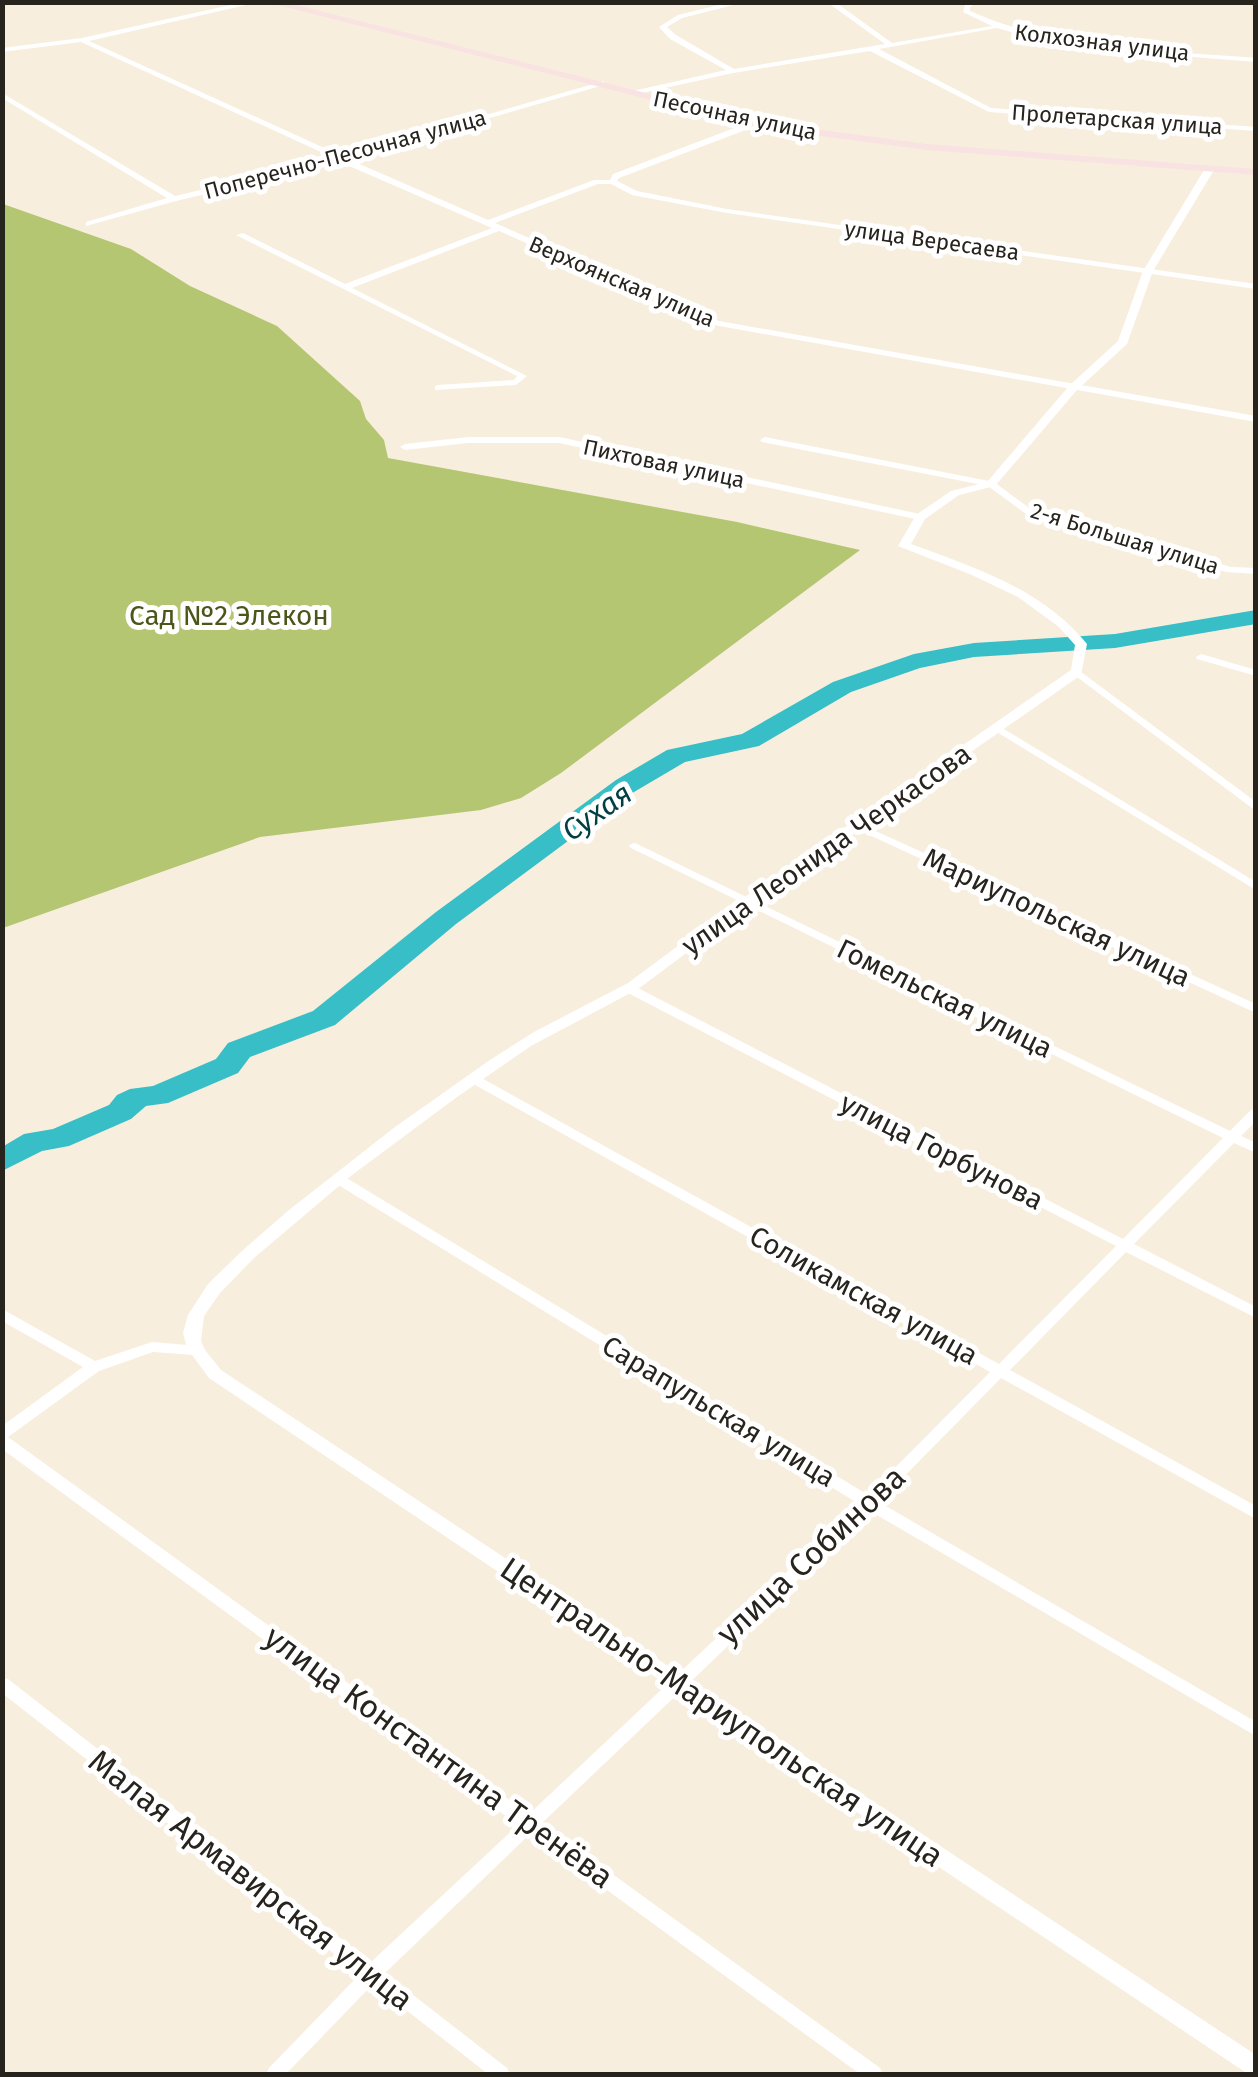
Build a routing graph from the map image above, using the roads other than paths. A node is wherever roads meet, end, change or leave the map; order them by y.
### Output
1 (256, 2) edge
2 (270, 2) edge
3 (742, 2) edge
4 (830, 2) edge
5 (974, 2) edge
6 (994, 28) junction
7 (82, 40) junction
8 (891, 45) junction
9 (874, 49) junction
10 (2, 50) edge
11 (1256, 60) edge
12 (733, 71) junction
13 (601, 83) junction
14 (636, 93) junction
15 (2, 95) edge
16 (744, 122) junction
17 (1256, 129) edge
18 (342, 159) junction
19 (1209, 170) junction
20 (1256, 172) edge
21 (612, 182) junction
22 (174, 199) junction
23 (488, 223) junction
24 (89, 224) dead end
25 (500, 228) junction
26 (240, 235) dead end
27 (1148, 271) junction
28 (346, 287) junction
29 (1256, 287) edge
30 (438, 388) dead end
31 (1073, 388) junction
32 (1256, 419) edge
33 (765, 440) dead end
34 (404, 448) dead end
35 (992, 484) junction
36 (920, 517) junction
37 (1256, 571) edge
38 (1201, 657) dead end
39 (1077, 672) junction
40 (1256, 673) edge
41 (999, 729) junction
42 (1256, 808) edge
43 (858, 826) junction
44 (634, 846) dead end
45 (1256, 887) edge
46 (746, 902) junction
47 (630, 989) junction
48 (1256, 1008) edge
49 (472, 1078) junction
50 (1256, 1113) edge
51 (1232, 1138) junction
52 (1256, 1149) edge
53 (340, 1180) junction
54 (1124, 1245) junction
55 (1256, 1313) edge
56 (2, 1314) edge
57 (194, 1350) junction
58 (94, 1366) junction
59 (1000, 1371) junction
60 (2, 1438) edge
61 (869, 1503) junction
62 (1256, 1512) edge
63 (676, 1682) junction
64 (2, 1684) edge
65 (1256, 1730) edge
66 (531, 1822) junction
67 (370, 1974) junction
68 (1256, 2067) edge
69 (275, 2074) edge
70 (501, 2074) edge
71 (874, 2074) edge

1 - 7 street
2 - 13 main road, Песочная улица
3 - 12 street
4 - 8 street
5 - 6 street, Колхозная улица
6 - 8 street
6 - 11 street, Колхозная улица
7 - 10 street
7 - 18 street, Верхоянская улица
8 - 9 street
9 - 12 street
9 - 17 street, Пролетарская улица
12 - 14 street
13 - 14 main road, Песочная улица
13 - 18 street, Поперечно-Песочная улица
14 - 16 main road, Песочная улица
15 - 22 street
16 - 19 main road, Песочная улица
16 - 21 street
18 - 22 street, Поперечно-Песочная улица
18 - 23 street, Верхоянская улица
19 - 20 main road, Песочная улица
19 - 27 street
21 - 23 street
21 - 27 street, улица Вересаева
22 - 24 street, Поперечно-Песочная улица
23 - 25 street, Верхоянская улица
25 - 28 street
25 - 31 street, Верхоянская улица
26 - 28 street
27 - 29 street, улица Вересаева
27 - 31 street
28 - 30 street
31 - 32 street, Верхоянская улица
31 - 35 street
33 - 35 street, 2-я Большая улица
34 - 36 street, Пихтовая улица
35 - 36 street
35 - 37 street, 2-я Большая улица
36 - 39 street
38 - 40 street
39 - 41 street, улица Леонида Черкасова
39 - 42 street
41 - 43 street, улица Леонида Черкасова
41 - 45 street
43 - 46 street, улица Леонида Черкасова
43 - 48 street, Мариупольская улица
44 - 46 street, Гомельская улица
46 - 47 street, улица Леонида Черкасова
46 - 51 street, Гомельская улица
47 - 49 street, улица Леонида Черкасова
47 - 54 street, улица Горбунова
49 - 53 street, улица Леонида Черкасова
49 - 59 street, Соликамская улица
50 - 51 street, улица Собинова
51 - 52 street, Гомельская улица
51 - 54 street, улица Собинова
53 - 57 street, улица Леонида Черкасова
53 - 61 street, Сарапульская улица
54 - 55 street, улица Горбунова
54 - 59 street, улица Собинова
56 - 58 street
57 - 58 street
57 - 63 street, Центрально-Мариупольская улица
58 - 60 street
59 - 61 street, улица Собинова
59 - 62 street, Соликамская улица
60 - 66 street, улица Константина Тренёва
61 - 63 street, улица Собинова
61 - 65 street, Сарапульская улица
63 - 66 street, улица Собинова
63 - 68 street, Центрально-Мариупольская улица
64 - 67 street, Малая Армавирская улица
66 - 67 street, улица Собинова
66 - 71 street, улица Константина Тренёва
67 - 69 street, улица Собинова
67 - 70 street, Малая Армавирская улица

